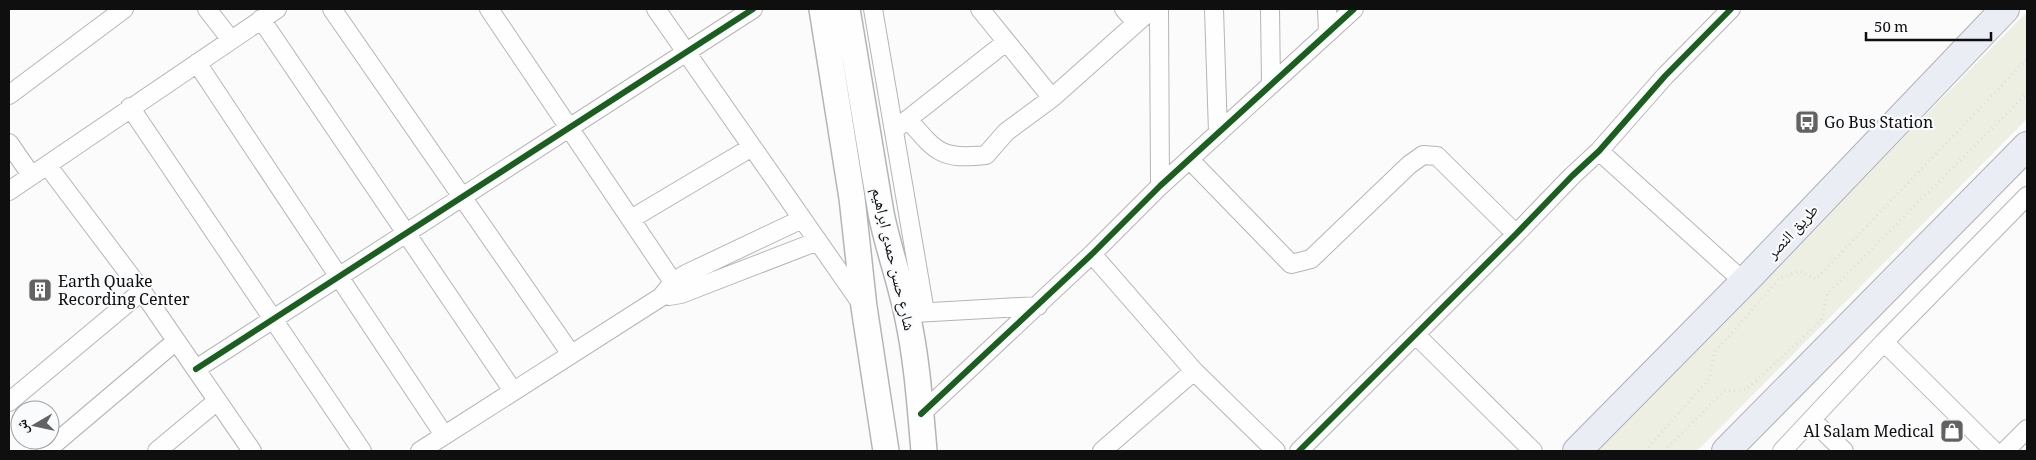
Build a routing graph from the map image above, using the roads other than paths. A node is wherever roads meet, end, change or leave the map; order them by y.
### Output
1 (124, 9) edge
2 (207, 9) edge
3 (277, 9) edge
4 (332, 9) edge
5 (489, 9) edge
6 (656, 9) edge
7 (753, 9) edge
8 (822, 9) edge
9 (847, 9) edge
10 (873, 9) edge
11 (980, 9) edge
12 (1124, 9) edge
13 (1152, 9) edge
14 (1159, 9) edge
15 (1214, 9) edge
16 (1270, 9) edge
17 (1327, 9) edge
18 (1354, 9) edge
19 (1731, 9) edge
20 (2005, 9) edge
21 (261, 19) junction
22 (1136, 23) junction
23 (1328, 33) junction
24 (231, 40) junction
25 (1006, 42) junction
26 (686, 52) junction
27 (197, 63) junction
28 (1271, 85) junction
29 (9, 95) edge
30 (1052, 98) junction
31 (130, 107) junction
32 (901, 125) junction
33 (569, 128) junction
34 (1218, 133) junction
35 (9, 143) edge
36 (2027, 146) edge
37 (752, 147) junction
38 (1599, 150) junction
39 (1190, 160) junction
40 (47, 165) junction
41 (31, 175) junction
42 (1160, 186) junction
43 (9, 191) edge
44 (2027, 196) edge
45 (462, 197) junction
46 (630, 218) junction
47 (802, 219) junction
48 (406, 233) junction
49 (1516, 234) junction
50 (818, 242) junction
51 (1092, 254) junction
52 (338, 277) junction
53 (1744, 282) junction
54 (677, 288) junction
55 (142, 291) junction
56 (1038, 306) junction
57 (864, 307) junction
58 (916, 312) junction
59 (273, 319) junction
60 (1416, 335) junction
61 (176, 342) junction
62 (1884, 342) junction
63 (571, 354) junction
64 (196, 369) junction
65 (1194, 371) junction
66 (513, 391) junction
67 (11, 394) edge
68 (217, 401) junction
69 (921, 414) junction
70 (881, 419) junction
71 (1812, 420) junction
72 (2027, 429) edge
73 (444, 435) junction
74 (46, 451) edge
75 (157, 451) edge
76 (252, 451) edge
77 (362, 451) edge
78 (420, 451) edge
79 (886, 451) edge
80 (924, 451) edge
81 (1102, 451) edge
82 (1276, 451) edge
83 (1299, 451) edge
84 (1533, 451) edge
85 (1577, 451) edge
86 (1726, 451) edge
87 (1782, 451) edge
88 (1844, 451) edge
89 (1994, 451) edge
90 (2004, 451) edge

1 - 29 street
2 - 24 street
3 - 21 street
4 - 45 street
5 - 33 street
6 - 26 street
7 - 26 street
8 - 57 main road, شارع حسن حمدى ابراهيم
9 - 58 main road, شارع حسن حمدى ابراهيم
10 - 32 street
11 - 25 street
12 - 22 street
13 - 22 street
14 - 42 street
15 - 34 street
16 - 28 street
17 - 23 street
18 - 23 street
19 - 38 street
20 - 53 main road, طريق النصر
21 - 24 street
21 - 48 street
22 - 30 street
23 - 28 street
24 - 27 street
25 - 30 street
25 - 32 street
26 - 33 street
26 - 37 street
27 - 31 street
27 - 52 street
28 - 34 street
30 - 32 street
31 - 40 street
31 - 59 street
32 - 58 street
33 - 45 street
33 - 46 street
34 - 39 street
35 - 41 street
36 - 86 main road
37 - 46 street
37 - 47 street
38 - 49 street
38 - 53 street
39 - 42 street
39 - 49 street
40 - 41 street
40 - 55 street
41 - 43 street
42 - 51 street
44 - 62 street
45 - 48 street
45 - 63 street
46 - 54 street
47 - 50 street
47 - 54 street
48 - 52 street
48 - 66 street
49 - 60 street
50 - 54 street
50 - 57 street
51 - 56 street
51 - 65 street
52 - 59 street
52 - 73 street
53 - 85 main road, طريق النصر
54 - 63 street
55 - 61 street
55 - 67 street
56 - 58 street
56 - 69 street
57 - 70 main road, شارع حسن حمدى ابراهيم
58 - 69 main road, شارع حسن حمدى ابراهيم
59 - 64 street
59 - 77 street
60 - 83 street
60 - 84 street
61 - 64 street
61 - 74 street
62 - 71 street
62 - 89 street
63 - 66 street
64 - 68 street
65 - 81 street
65 - 82 street
66 - 73 street
68 - 75 street
68 - 76 street
69 - 70 main road
69 - 80 main road, شارع حسن حمدى ابراهيم
70 - 79 main road, شارع حسن حمدى ابراهيم
71 - 87 street
71 - 88 street
72 - 90 street
73 - 78 street

